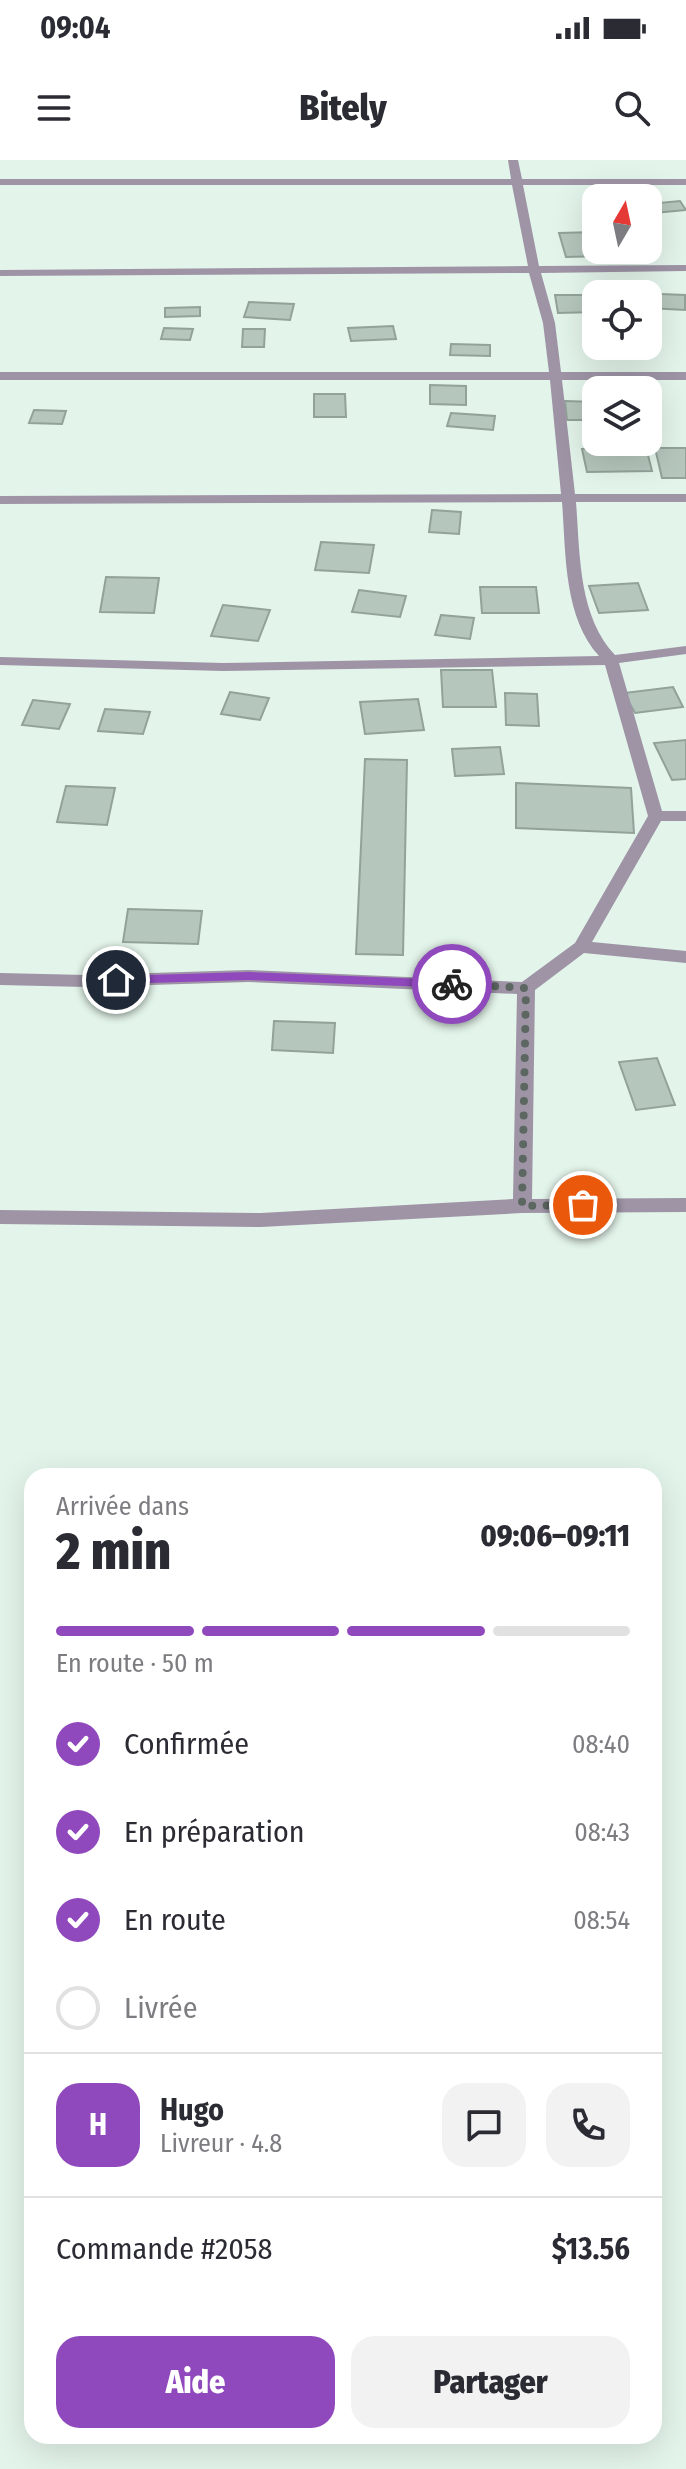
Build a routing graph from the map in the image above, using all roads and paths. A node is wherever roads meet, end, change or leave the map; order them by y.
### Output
1 (513, 160) edge
2 (0, 182) edge
3 (519, 182) junction
4 (686, 182) edge
5 (534, 268) junction
6 (686, 268) edge
7 (0, 273) edge
8 (0, 376) edge
9 (686, 376) edge
10 (554, 377) junction
11 (686, 498) edge
12 (568, 499) junction
13 (0, 500) edge
14 (686, 650) edge
15 (611, 660) junction
16 (0, 661) edge
17 (656, 816) junction
18 (686, 816) edge
19 (581, 947) junction
20 (686, 957) edge
21 (0, 979) edge
22 (526, 988) junction
23 (686, 1205) edge
24 (522, 1206) junction
25 (0, 1217) edge

1 - 3 street
2 - 3 street
3 - 4 street
3 - 5 street
5 - 6 street
5 - 7 street
5 - 10 street
8 - 10 street
9 - 10 street
10 - 12 street
11 - 12 street
12 - 13 street
12 - 15 street
14 - 15 street
15 - 16 street
15 - 17 street
17 - 18 street
17 - 19 street
19 - 20 street
19 - 22 street
21 - 22 street
22 - 24 street
23 - 24 street
24 - 25 street

